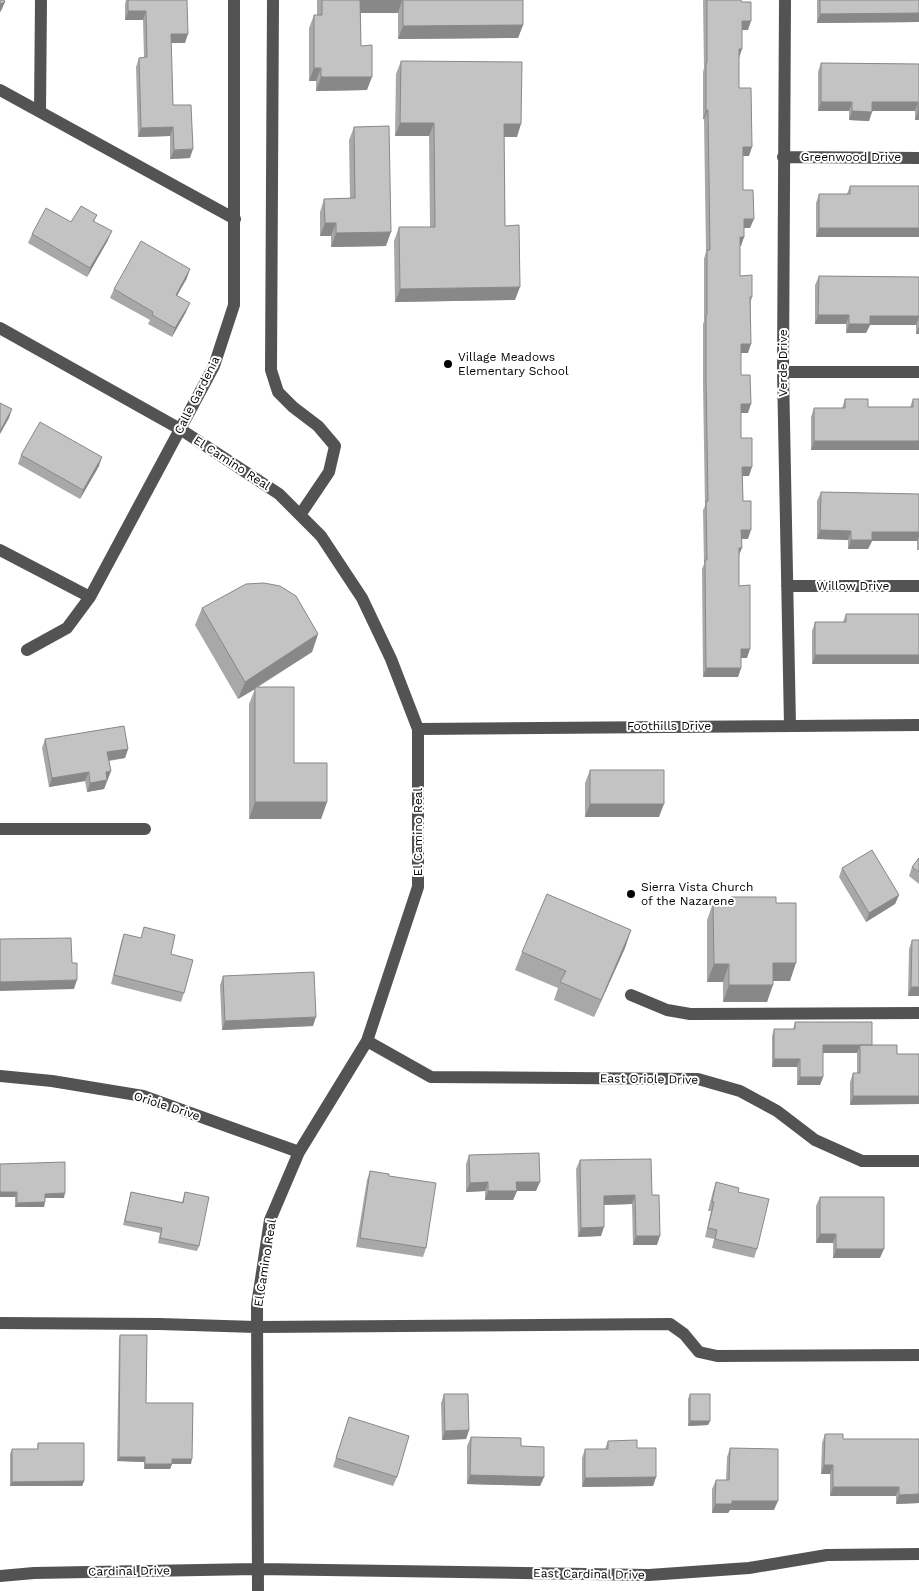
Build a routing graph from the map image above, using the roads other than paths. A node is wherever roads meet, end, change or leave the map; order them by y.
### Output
1 (41, 0) edge
2 (234, 0) edge
3 (273, 0) edge
4 (785, 0) edge
5 (0, 90) edge
6 (40, 112) junction
7 (783, 157) junction
8 (919, 158) edge
9 (235, 220) junction
10 (0, 328) edge
11 (783, 372) junction
12 (919, 372) edge
13 (180, 429) junction
14 (300, 515) junction
15 (0, 550) edge
16 (787, 586) junction
17 (919, 586) edge
18 (90, 596) junction
19 (27, 650) dead end
20 (919, 724) edge
21 (790, 725) junction
22 (418, 729) junction
23 (145, 829) dead end
24 (0, 830) edge
25 (631, 995) dead end
26 (919, 1013) edge
27 (368, 1041) junction
28 (0, 1076) edge
29 (299, 1152) junction
30 (919, 1161) edge
31 (0, 1323) edge
32 (258, 1327) junction
33 (919, 1355) edge
34 (919, 1554) edge
35 (259, 1569) junction
36 (0, 1576) edge
37 (258, 1591) edge

1 - 6 street
2 - 9 street, Calle Gardenia
3 - 14 street
4 - 7 street, Verde Drive
5 - 6 street
6 - 9 street
7 - 8 street, Greenwood Drive
7 - 11 street, Verde Drive
9 - 13 street, Calle Gardenia
10 - 13 street, El Camino Real
11 - 12 street
11 - 16 street, Verde Drive
13 - 14 street, El Camino Real
13 - 18 street, Calle Gardenia
14 - 22 street, El Camino Real
15 - 18 street
16 - 17 street, Willow Drive
16 - 21 street, Verde Drive
18 - 19 street, Calle Gardenia
20 - 21 street, Foothills Drive
21 - 22 street, Foothills Drive
22 - 27 street, El Camino Real
23 - 24 street
25 - 26 street
27 - 29 street, El Camino Real
27 - 30 street, East Oriole Drive
28 - 29 street, Oriole Drive
29 - 32 street, El Camino Real
31 - 32 street
32 - 33 street
32 - 35 street, El Camino Real
34 - 35 street, East Cardinal Drive
35 - 36 street, Cardinal Drive
35 - 37 street, El Camino Real

